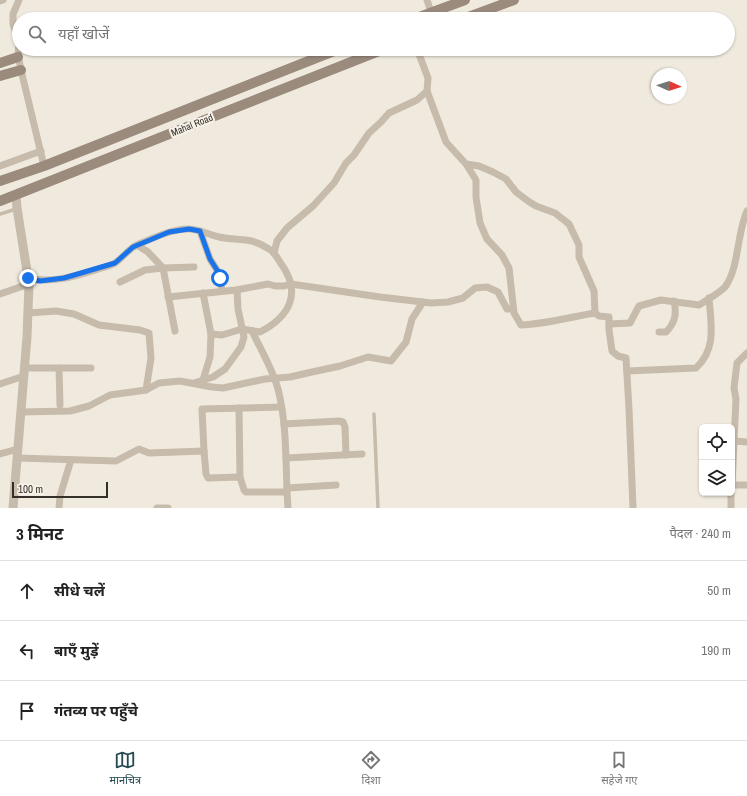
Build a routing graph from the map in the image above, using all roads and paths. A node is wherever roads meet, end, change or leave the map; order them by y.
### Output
1 (3, 0) edge
2 (19, 0) edge
3 (427, 0) edge
4 (465, 0) edge
5 (514, 0) edge
6 (0, 1) edge
7 (14, 12) edge
8 (432, 12) joint
9 (482, 12) edge
10 (321, 56) edge
11 (366, 56) edge
12 (420, 56) edge
13 (18, 57) joint
14 (0, 63) edge
15 (21, 70) junction
16 (0, 76) edge
17 (427, 91) junction
18 (41, 151) junction
19 (466, 164) junction
20 (0, 166) edge
21 (44, 166) junction
22 (0, 182) edge
23 (16, 196) junction
24 (0, 201) edge
25 (17, 208) junction
26 (747, 211) edge
27 (0, 214) edge
28 (200, 231) junction
29 (137, 245) junction
30 (274, 253) junction
31 (194, 267) dead end
32 (163, 268) junction
33 (29, 281) junction
34 (120, 282) dead end
35 (290, 284) junction
36 (237, 290) junction
37 (222, 291) junction
38 (203, 293) junction
39 (0, 294) edge
40 (168, 297) junction
41 (709, 298) junction
42 (674, 301) junction
43 (423, 302) junction
44 (513, 309) junction
45 (28, 313) junction
46 (595, 313) junction
47 (609, 324) junction
48 (242, 329) junction
49 (175, 331) dead end
50 (252, 331) junction
51 (659, 332) dead end
52 (211, 334) junction
53 (747, 353) edge
54 (59, 368) junction
55 (91, 368) dead end
56 (627, 371) junction
57 (24, 372) junction
58 (274, 378) junction
59 (203, 380) junction
60 (193, 383) junction
61 (0, 384) edge
62 (146, 390) junction
63 (60, 404) dead end
64 (281, 406) junction
65 (239, 408) junction
66 (21, 412) junction
67 (374, 414) dead end
68 (284, 424) junction
69 (735, 441) joint
70 (747, 442) edge
71 (204, 451) junction
72 (17, 453) junction
73 (0, 454) edge
74 (362, 454) dead end
75 (346, 455) junction
76 (286, 458) junction
77 (71, 460) junction
78 (240, 478) junction
79 (336, 485) dead end
80 (735, 485) edge
81 (747, 485) edge
82 (286, 490) junction
83 (732, 496) edge
84 (13, 508) edge
85 (59, 508) edge
86 (157, 508) edge
87 (168, 508) edge
88 (288, 508) edge
89 (378, 508) edge
90 (633, 508) edge
91 (730, 508) edge

1 - 6 street
2 - 7 street
3 - 8 street
4 - 8 main road
5 - 9 main road
10 - 21 main road, Mahal Road
11 - 23 main road, Mahal Road
12 - 17 street
13 - 14 main road
13 - 15 street
15 - 16 main road
15 - 18 street
17 - 19 street
17 - 30 street
18 - 20 street
18 - 21 street
19 - 44 street
19 - 46 street
21 - 22 main road, Mahal Road
23 - 24 main road, Mahal Road
23 - 25 street
25 - 27 lane
25 - 33 street
26 - 41 street
28 - 29 street
28 - 30 street
28 - 37 street
29 - 32 street
29 - 33 street
30 - 35 street
31 - 32 street
32 - 34 street
32 - 40 street
33 - 39 street
33 - 45 street
35 - 36 street
35 - 43 street
35 - 50 street
36 - 37 street
36 - 48 street
37 - 38 street
38 - 40 street
38 - 52 street
40 - 49 street
41 - 42 street
41 - 56 street
42 - 47 street
42 - 51 street
43 - 44 street
43 - 58 street
44 - 46 street
45 - 57 street
45 - 62 street
46 - 47 street
47 - 56 street
48 - 50 street
48 - 52 street
48 - 59 street
50 - 58 street
52 - 59 street
53 - 69 street
54 - 55 street
54 - 57 street
54 - 63 street
56 - 90 street
57 - 61 street
57 - 66 street
58 - 60 street
58 - 64 street
59 - 60 street
60 - 62 street
62 - 66 street
64 - 65 street
64 - 68 street
65 - 71 street
65 - 78 street
66 - 72 street
67 - 89 lane
68 - 75 street
68 - 76 street
69 - 70 street
71 - 77 street
71 - 78 street
72 - 73 street
72 - 77 street
72 - 84 street
74 - 75 street
75 - 76 street
76 - 82 street
77 - 85 street
78 - 82 street
79 - 82 street
80 - 81 street
82 - 88 street
83 - 91 street
86 - 87 street

